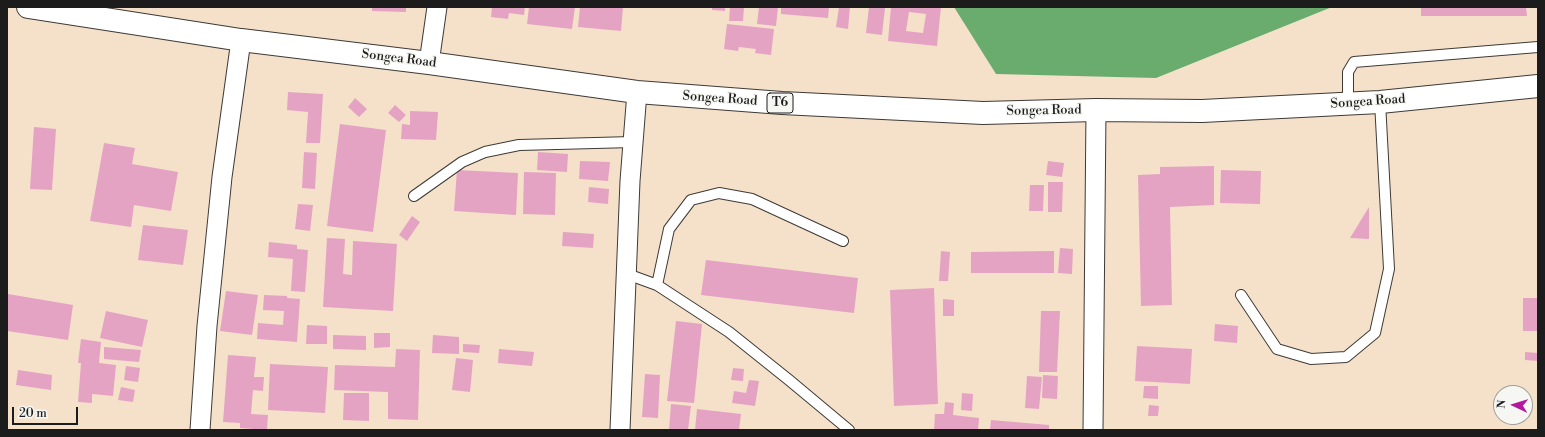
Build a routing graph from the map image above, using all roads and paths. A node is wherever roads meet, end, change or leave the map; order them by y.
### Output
1 (28, 7) edge
2 (437, 7) edge
3 (241, 40) junction
4 (1538, 47) edge
5 (429, 63) junction
6 (1538, 86) edge
7 (638, 92) junction
8 (1380, 102) junction
9 (1348, 104) junction
10 (1096, 110) junction
11 (632, 142) junction
12 (414, 196) dead end
13 (843, 241) dead end
14 (627, 274) junction
15 (657, 285) junction
16 (1241, 295) dead end
17 (200, 430) edge
18 (620, 430) edge
19 (849, 430) edge
20 (1093, 430) edge

1 - 3 highway, Songea Road / T6
2 - 5 street
3 - 5 highway, Songea Road / T6
3 - 17 street
4 - 9 lane
5 - 7 highway, Songea Road / T6
6 - 8 highway, Songea Road / T6
7 - 10 highway, Songea Road / T6
7 - 11 street
8 - 9 highway, Songea Road / T6
8 - 16 lane
9 - 10 highway, Songea Road / T6
10 - 20 street
11 - 12 lane
11 - 14 street
13 - 15 lane
14 - 15 lane
14 - 18 street
15 - 19 lane

